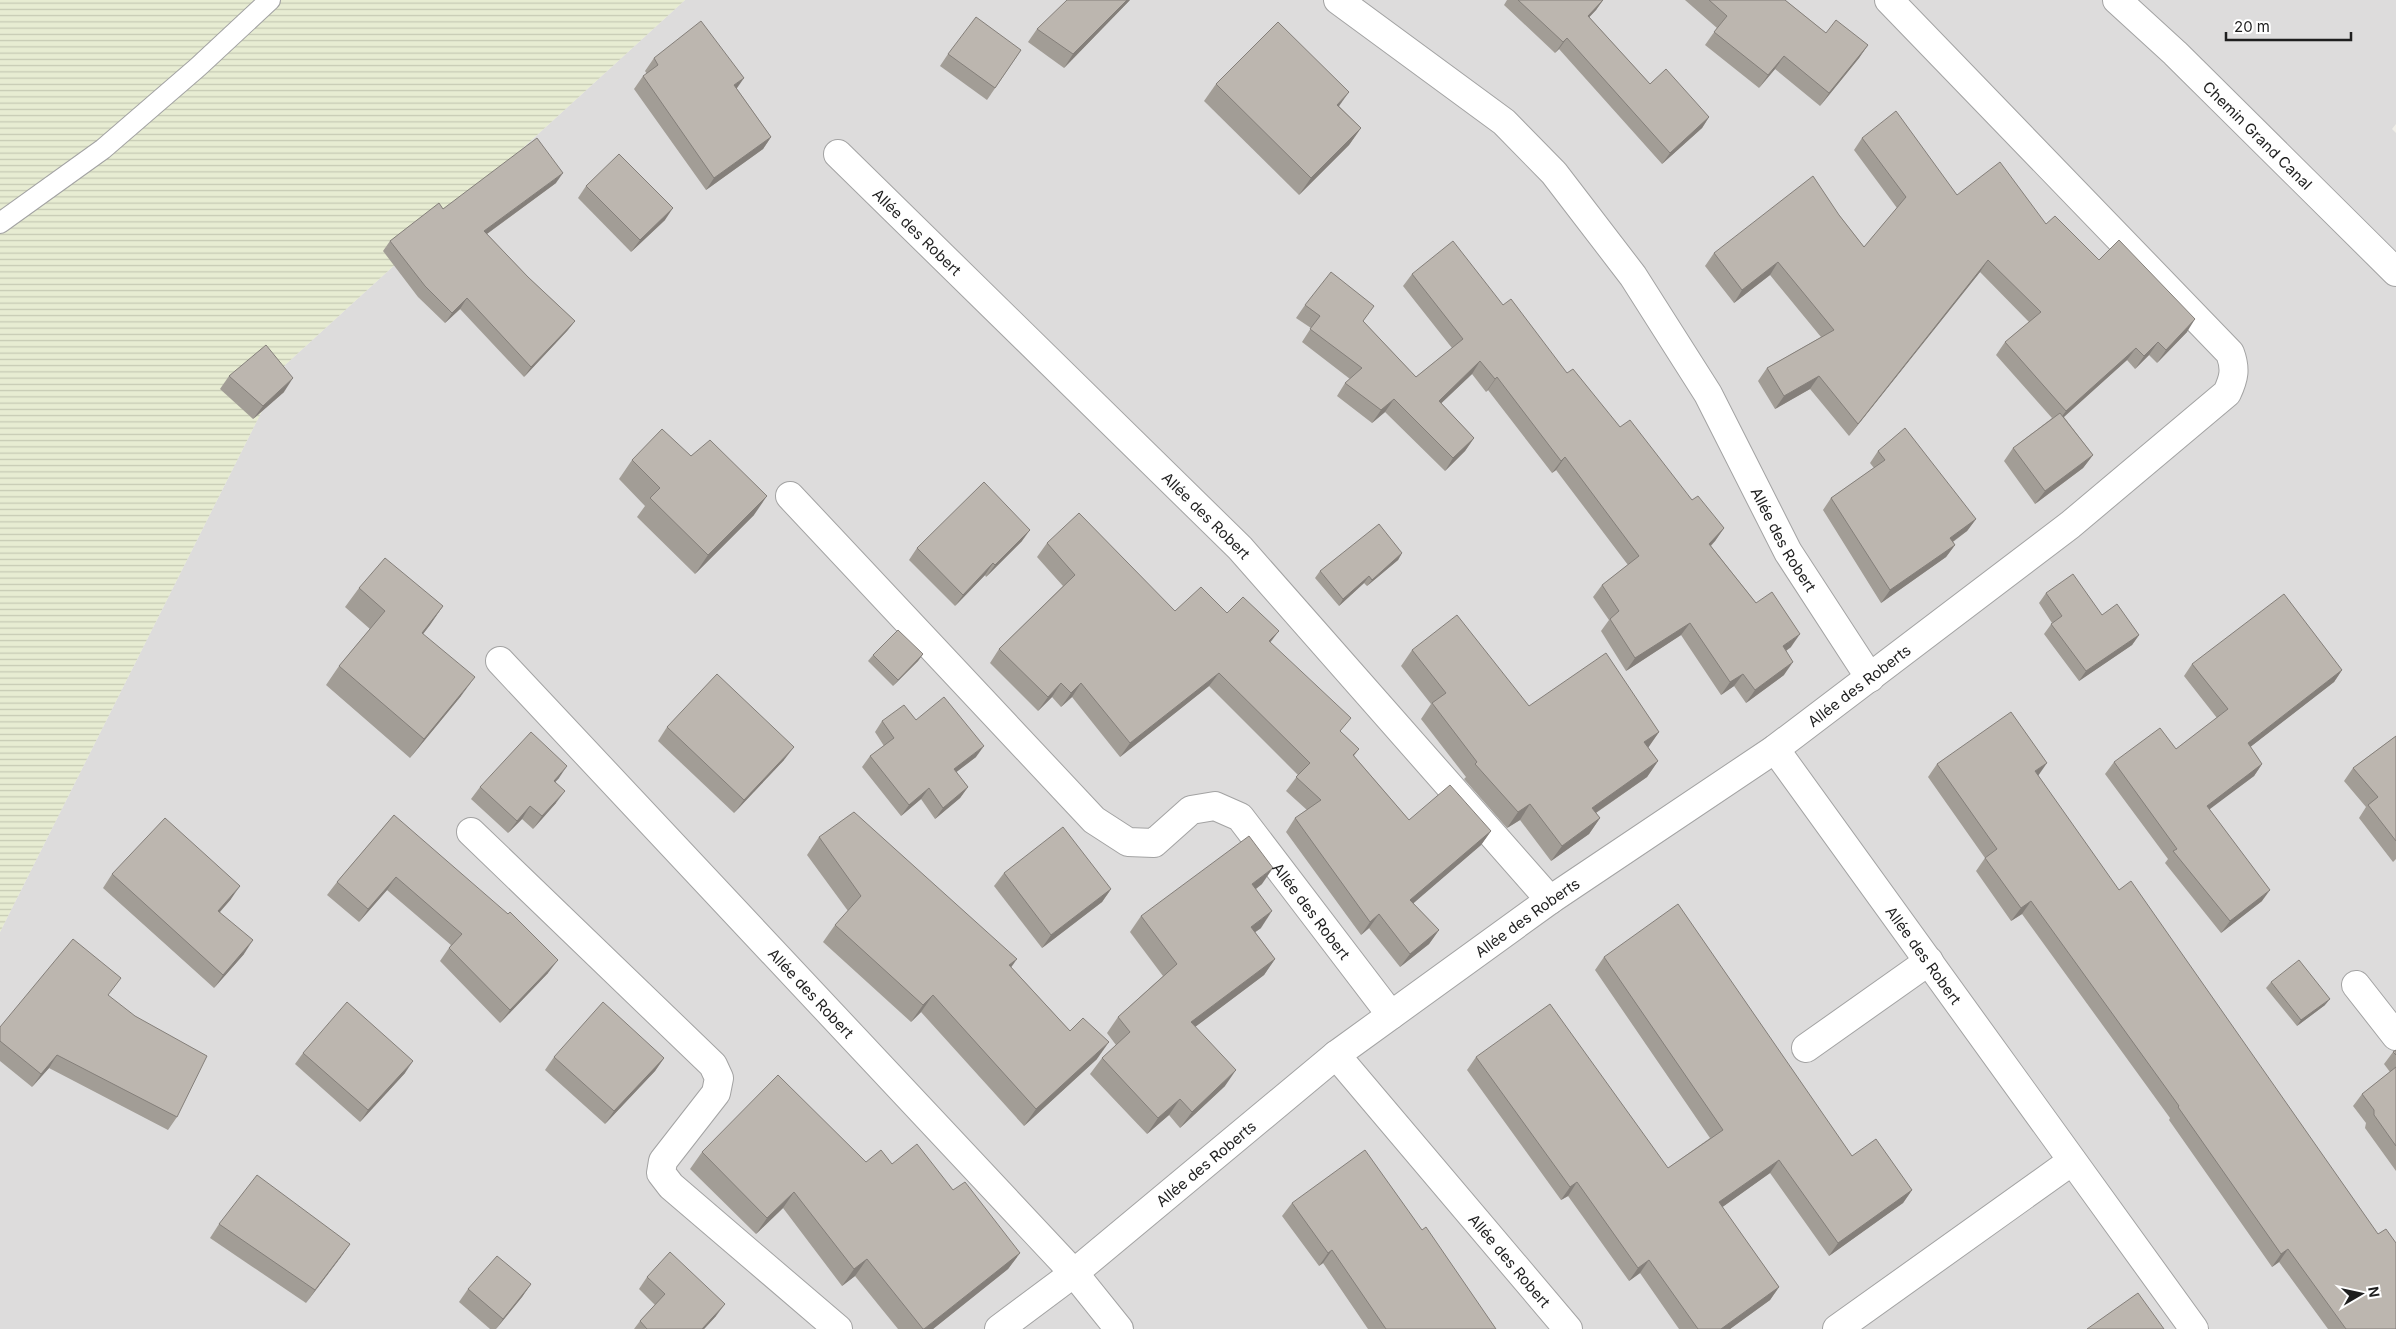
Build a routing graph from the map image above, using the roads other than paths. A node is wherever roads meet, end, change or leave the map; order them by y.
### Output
1 (270, 0) edge
2 (1338, 0) edge
3 (1889, 0) edge
4 (2116, 0) edge
5 (838, 154) dead end
6 (0, 223) edge
7 (2396, 272) edge
8 (790, 496) dead end
9 (500, 662) dead end
10 (1870, 678) junction
11 (1775, 748) junction
12 (471, 832) dead end
13 (1550, 900) junction
14 (1928, 961) junction
15 (2356, 985) dead end
16 (1392, 1015) junction
17 (2396, 1036) edge
18 (1806, 1048) dead end
19 (1336, 1055) junction
20 (2072, 1161) junction
21 (1074, 1273) junction
22 (838, 1329) edge
23 (999, 1329) edge
24 (1119, 1329) edge
25 (1568, 1329) edge
26 (1837, 1329) edge
27 (2194, 1329) edge

1 - 6 lane
2 - 10 street, Allée des Robert
3 - 10 street, Allée des Roberts
4 - 7 street, Chemin Grand Canal
5 - 13 street, Allée des Robert
8 - 16 street, Allée des Robert
9 - 21 street, Allée des Robert
10 - 11 street, Allée des Roberts
11 - 13 street, Allée des Roberts
11 - 14 street, Allée des Robert
12 - 22 street
13 - 16 street, Allée des Roberts
14 - 18 street
14 - 20 street, Allée des Robert
15 - 17 street
16 - 19 street, Allée des Roberts
19 - 21 street, Allée des Roberts
19 - 25 street, Allée des Robert
20 - 26 street
20 - 27 street, Allée des Robert
21 - 23 street, Allée des Roberts
21 - 24 street, Allée des Robert

